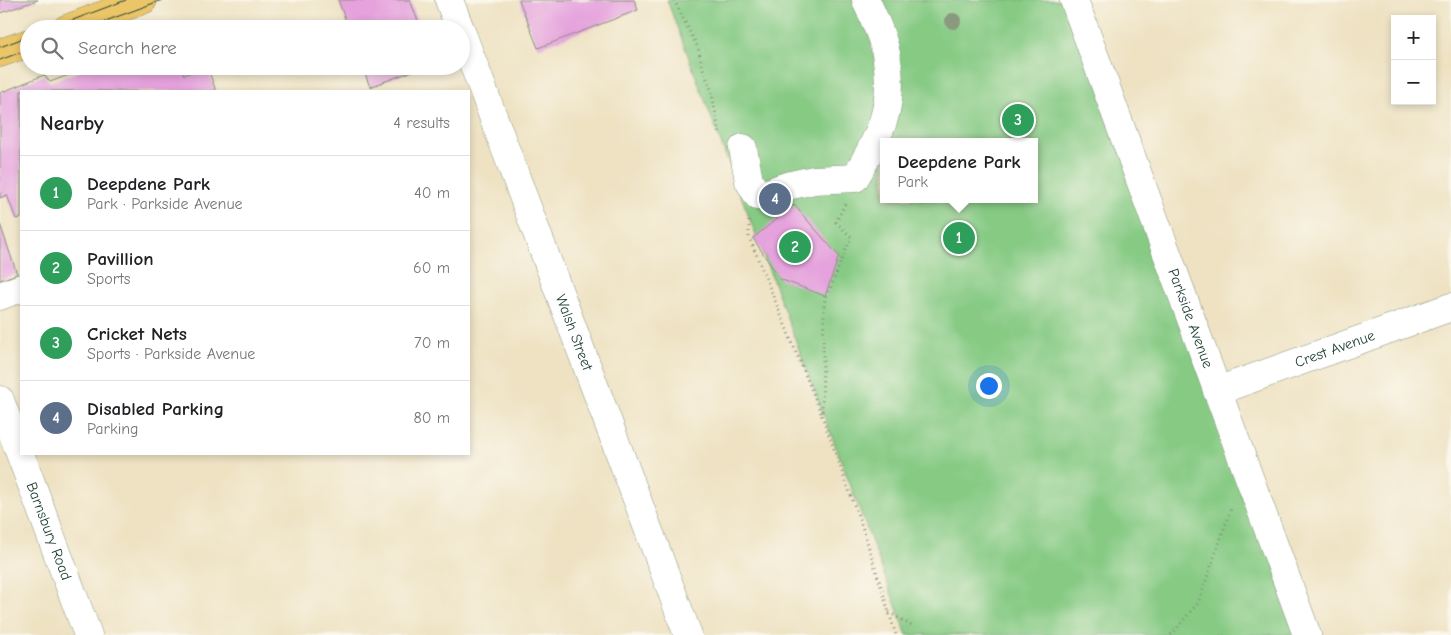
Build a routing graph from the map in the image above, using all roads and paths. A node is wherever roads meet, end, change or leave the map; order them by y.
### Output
1 (143, 0) edge
2 (450, 0) edge
3 (674, 0) edge
4 (866, 0) edge
5 (1074, 0) edge
6 (90, 20) edge
7 (457, 20) edge
8 (20, 46) edge
9 (0, 53) edge
10 (470, 54) edge
11 (743, 148) joint
12 (749, 181) junction
13 (843, 229) dead end
14 (20, 288) edge
15 (0, 296) edge
16 (1451, 307) edge
17 (1217, 391) junction
18 (0, 400) edge
19 (822, 416) junction
20 (20, 453) edge
21 (21, 455) edge
22 (1233, 502) dead end
23 (889, 612) junction
24 (912, 626) dead end
25 (88, 635) edge
26 (688, 635) edge
27 (896, 635) edge
28 (1171, 635) edge
29 (1307, 635) edge

1 - 6 main road
2 - 7 street, Walsh Street
3 - 11 path
4 - 12 street
5 - 17 street, Parkside Avenue
8 - 9 main road
10 - 26 street, Walsh Street
11 - 12 street
12 - 19 path
13 - 19 path
14 - 15 street
16 - 17 street, Crest Avenue
17 - 29 street, Parkside Avenue
18 - 20 street, Barnsbury Road
19 - 23 path
21 - 25 street, Barnsbury Road
22 - 28 path
23 - 24 path
23 - 27 path

